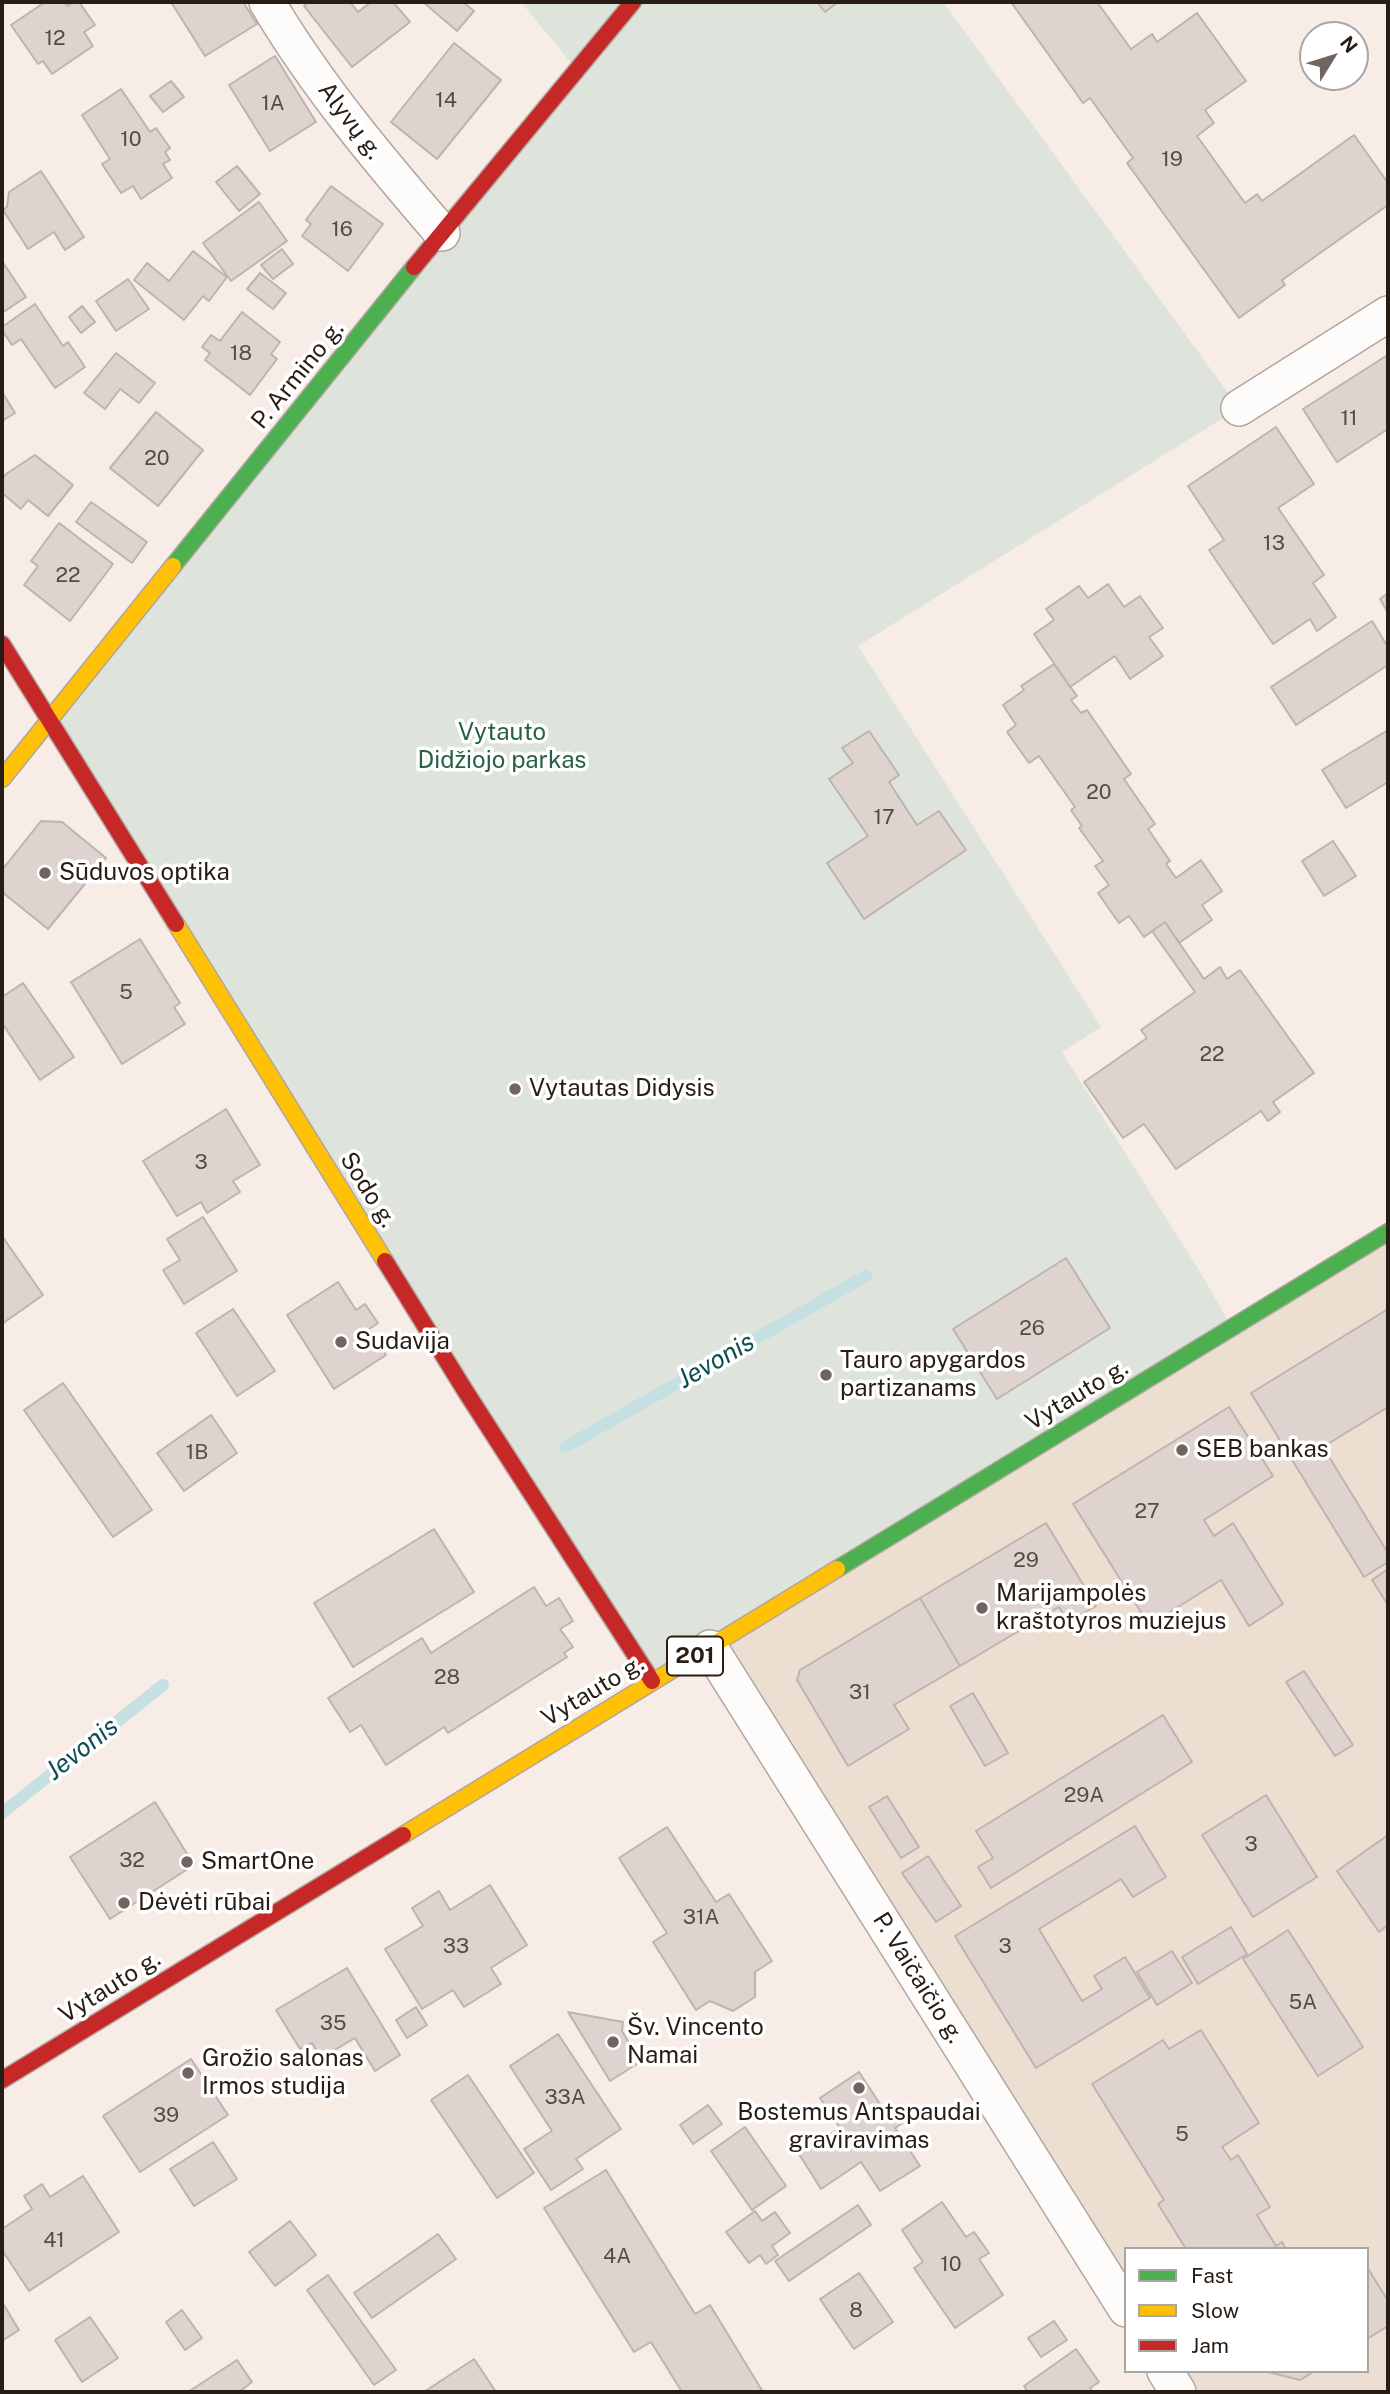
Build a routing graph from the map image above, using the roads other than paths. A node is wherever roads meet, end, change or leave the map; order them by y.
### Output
1 (267, 2) edge
2 (634, 2) edge
3 (442, 233) junction
4 (1388, 314) edge
5 (1239, 408) dead end
6 (2, 644) edge
7 (48, 721) junction
8 (2, 779) edge
9 (1388, 1232) edge
10 (710, 1648) junction
11 (652, 1681) junction
12 (2, 2080) edge
13 (1124, 2306) edge
14 (1166, 2373) edge
15 (1178, 2392) edge

1 - 3 street, Alyvų g.
2 - 3 main road, P. Armino g.
3 - 7 main road, P. Armino g.
4 - 5 street
6 - 7 main road, Sodo g.
7 - 8 main road, P. Armino g.
7 - 11 main road, Sodo g.
9 - 10 main road, Vytauto g. / 201
10 - 11 main road, Vytauto g. / 201
10 - 13 street, P. Vaičaičio g.
11 - 12 main road, Vytauto g. / 201
14 - 15 street

